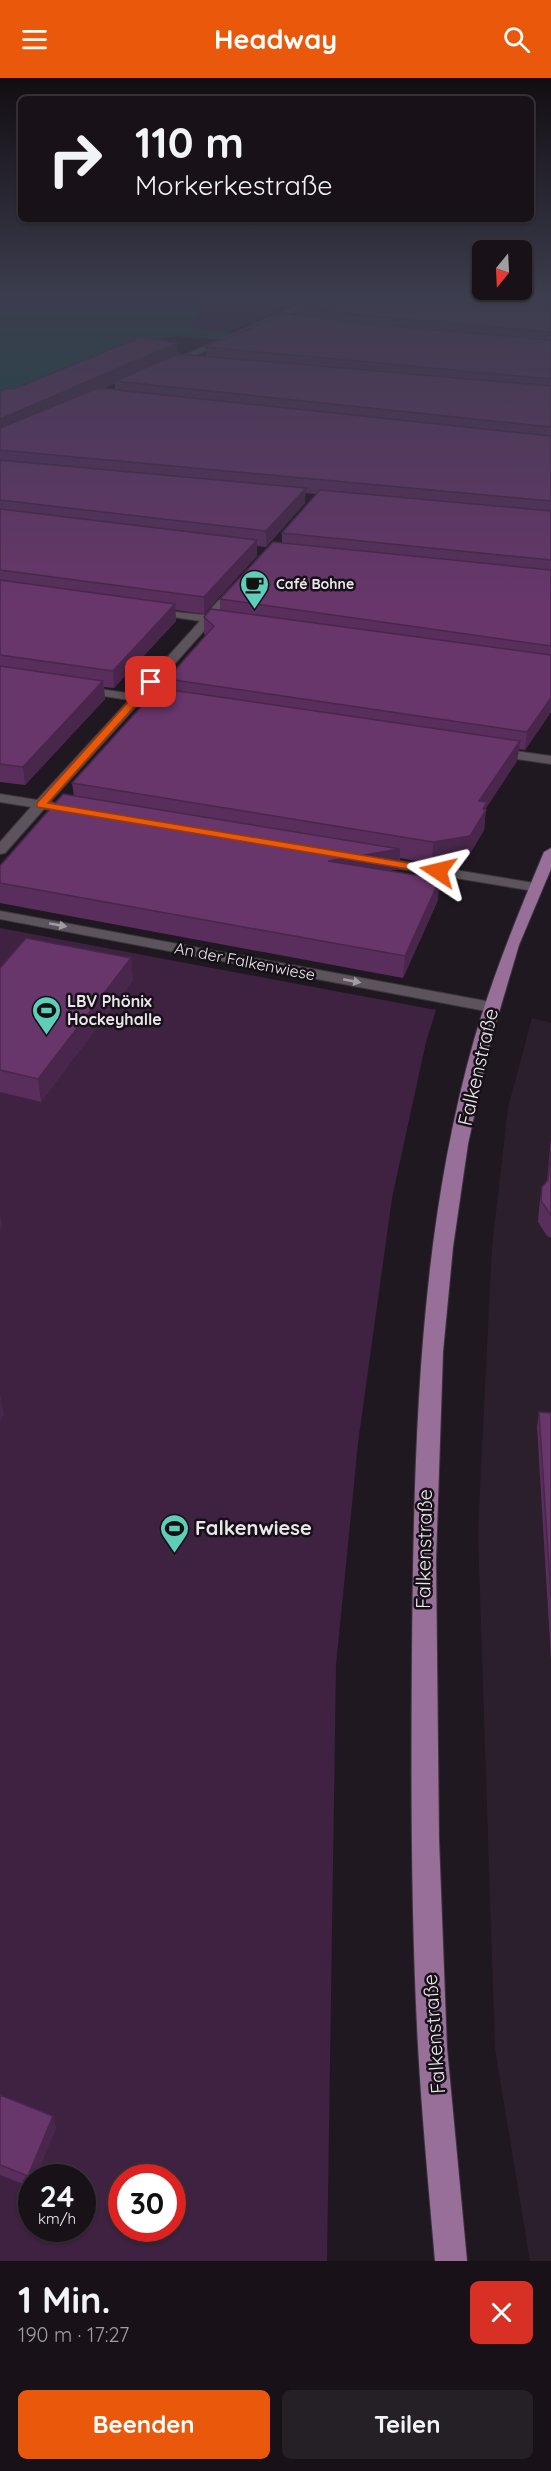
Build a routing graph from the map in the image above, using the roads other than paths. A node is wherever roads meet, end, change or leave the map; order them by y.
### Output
1 (246, 577) edge
2 (136, 609) edge
3 (207, 619) junction
4 (242, 624) edge
5 (69, 687) edge
6 (138, 698) junction
7 (185, 705) edge
8 (480, 750) edge
9 (551, 760) edge
10 (0, 798) edge
11 (41, 805) junction
12 (88, 813) edge
13 (0, 850) edge
14 (551, 852) edge
15 (356, 857) edge
16 (534, 887) junction
17 (0, 915) edge
18 (491, 1007) junction
19 (451, 2261) edge

1 - 3 street
2 - 3 street
3 - 4 street
3 - 6 street
5 - 6 street
6 - 7 street
6 - 11 street
8 - 9 street
10 - 11 street
11 - 12 street
11 - 13 street
14 - 16 main road, Falkenstraße
15 - 16 street
16 - 18 main road, Falkenstraße
17 -> 18 street, An der Falkenwiese
18 - 19 main road, Falkenstraße

